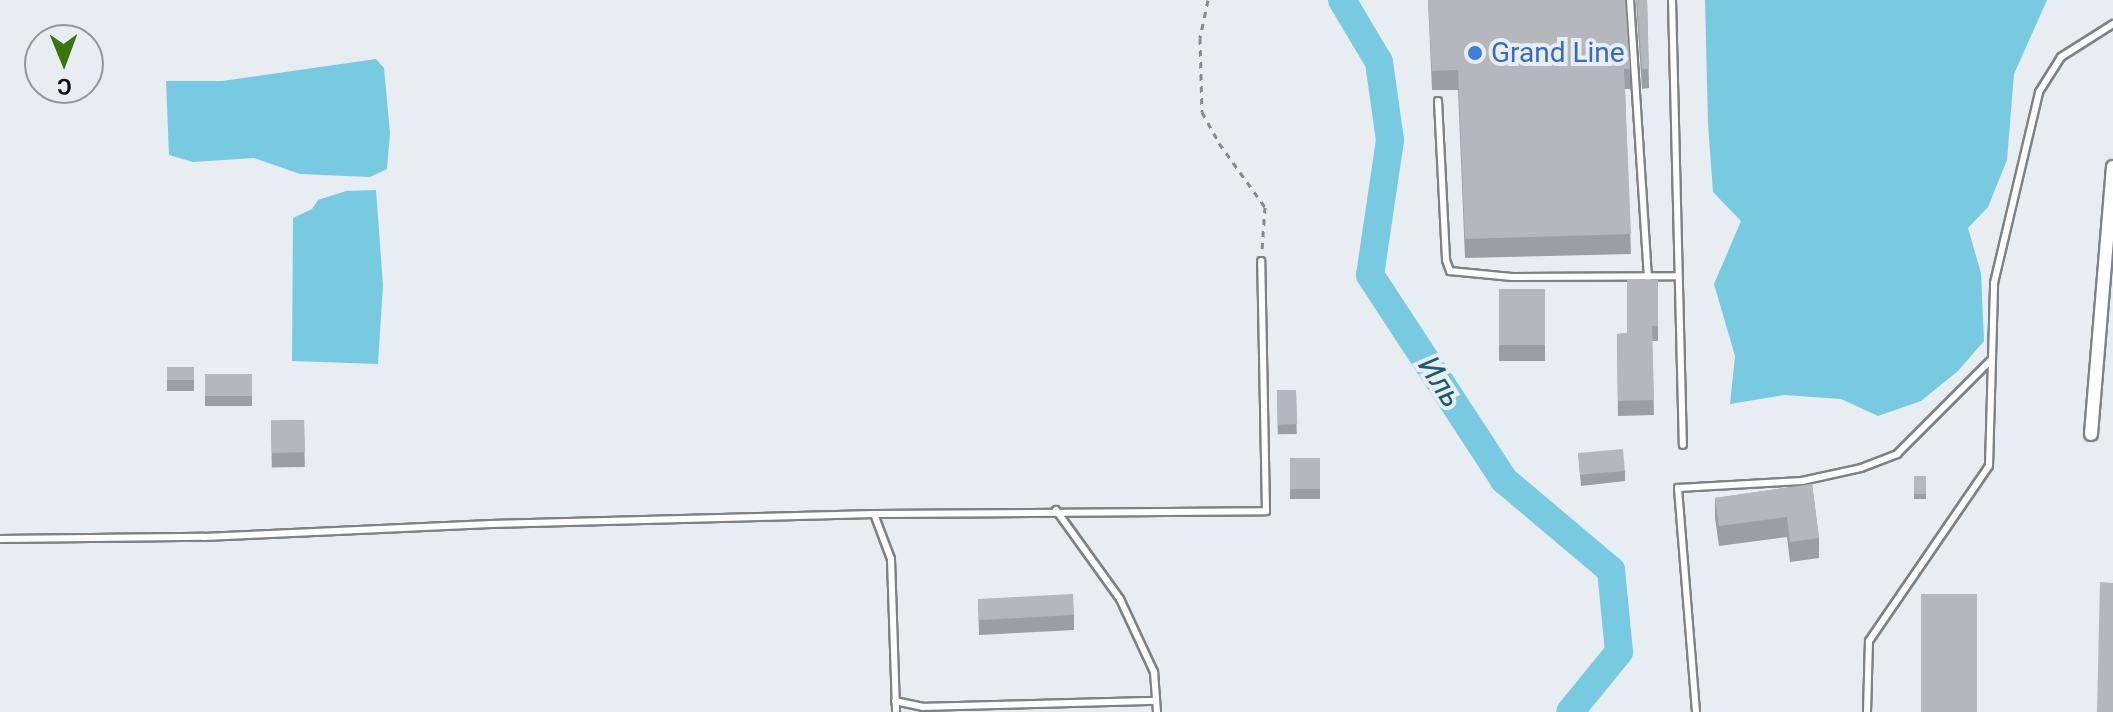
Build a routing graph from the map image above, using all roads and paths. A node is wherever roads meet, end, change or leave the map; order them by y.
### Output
1 (1208, 0) edge
2 (1630, 0) edge
3 (1672, 0) edge
4 (2113, 24) edge
5 (1438, 101) dead end
6 (2113, 167) edge
7 (1261, 261) joint
8 (1648, 276) junction
9 (1678, 276) junction
10 (1992, 359) junction
11 (2091, 434) dead end
12 (1683, 445) dead end
13 (1056, 510) junction
14 (874, 514) junction
15 (0, 539) edge
16 (895, 701) junction
17 (1155, 701) junction
18 (896, 712) edge
19 (1157, 712) edge
20 (1696, 712) edge
21 (1867, 712) edge

1 - 7 path
2 - 8 lane
3 - 9 lane
4 - 10 lane
5 - 8 lane
6 - 11 street
7 - 13 lane
8 - 9 lane
9 - 12 lane
10 - 20 lane
10 - 21 lane
13 - 14 lane
13 - 17 lane
14 - 15 lane
14 - 16 lane
16 - 17 lane
16 - 18 lane
17 - 19 lane

